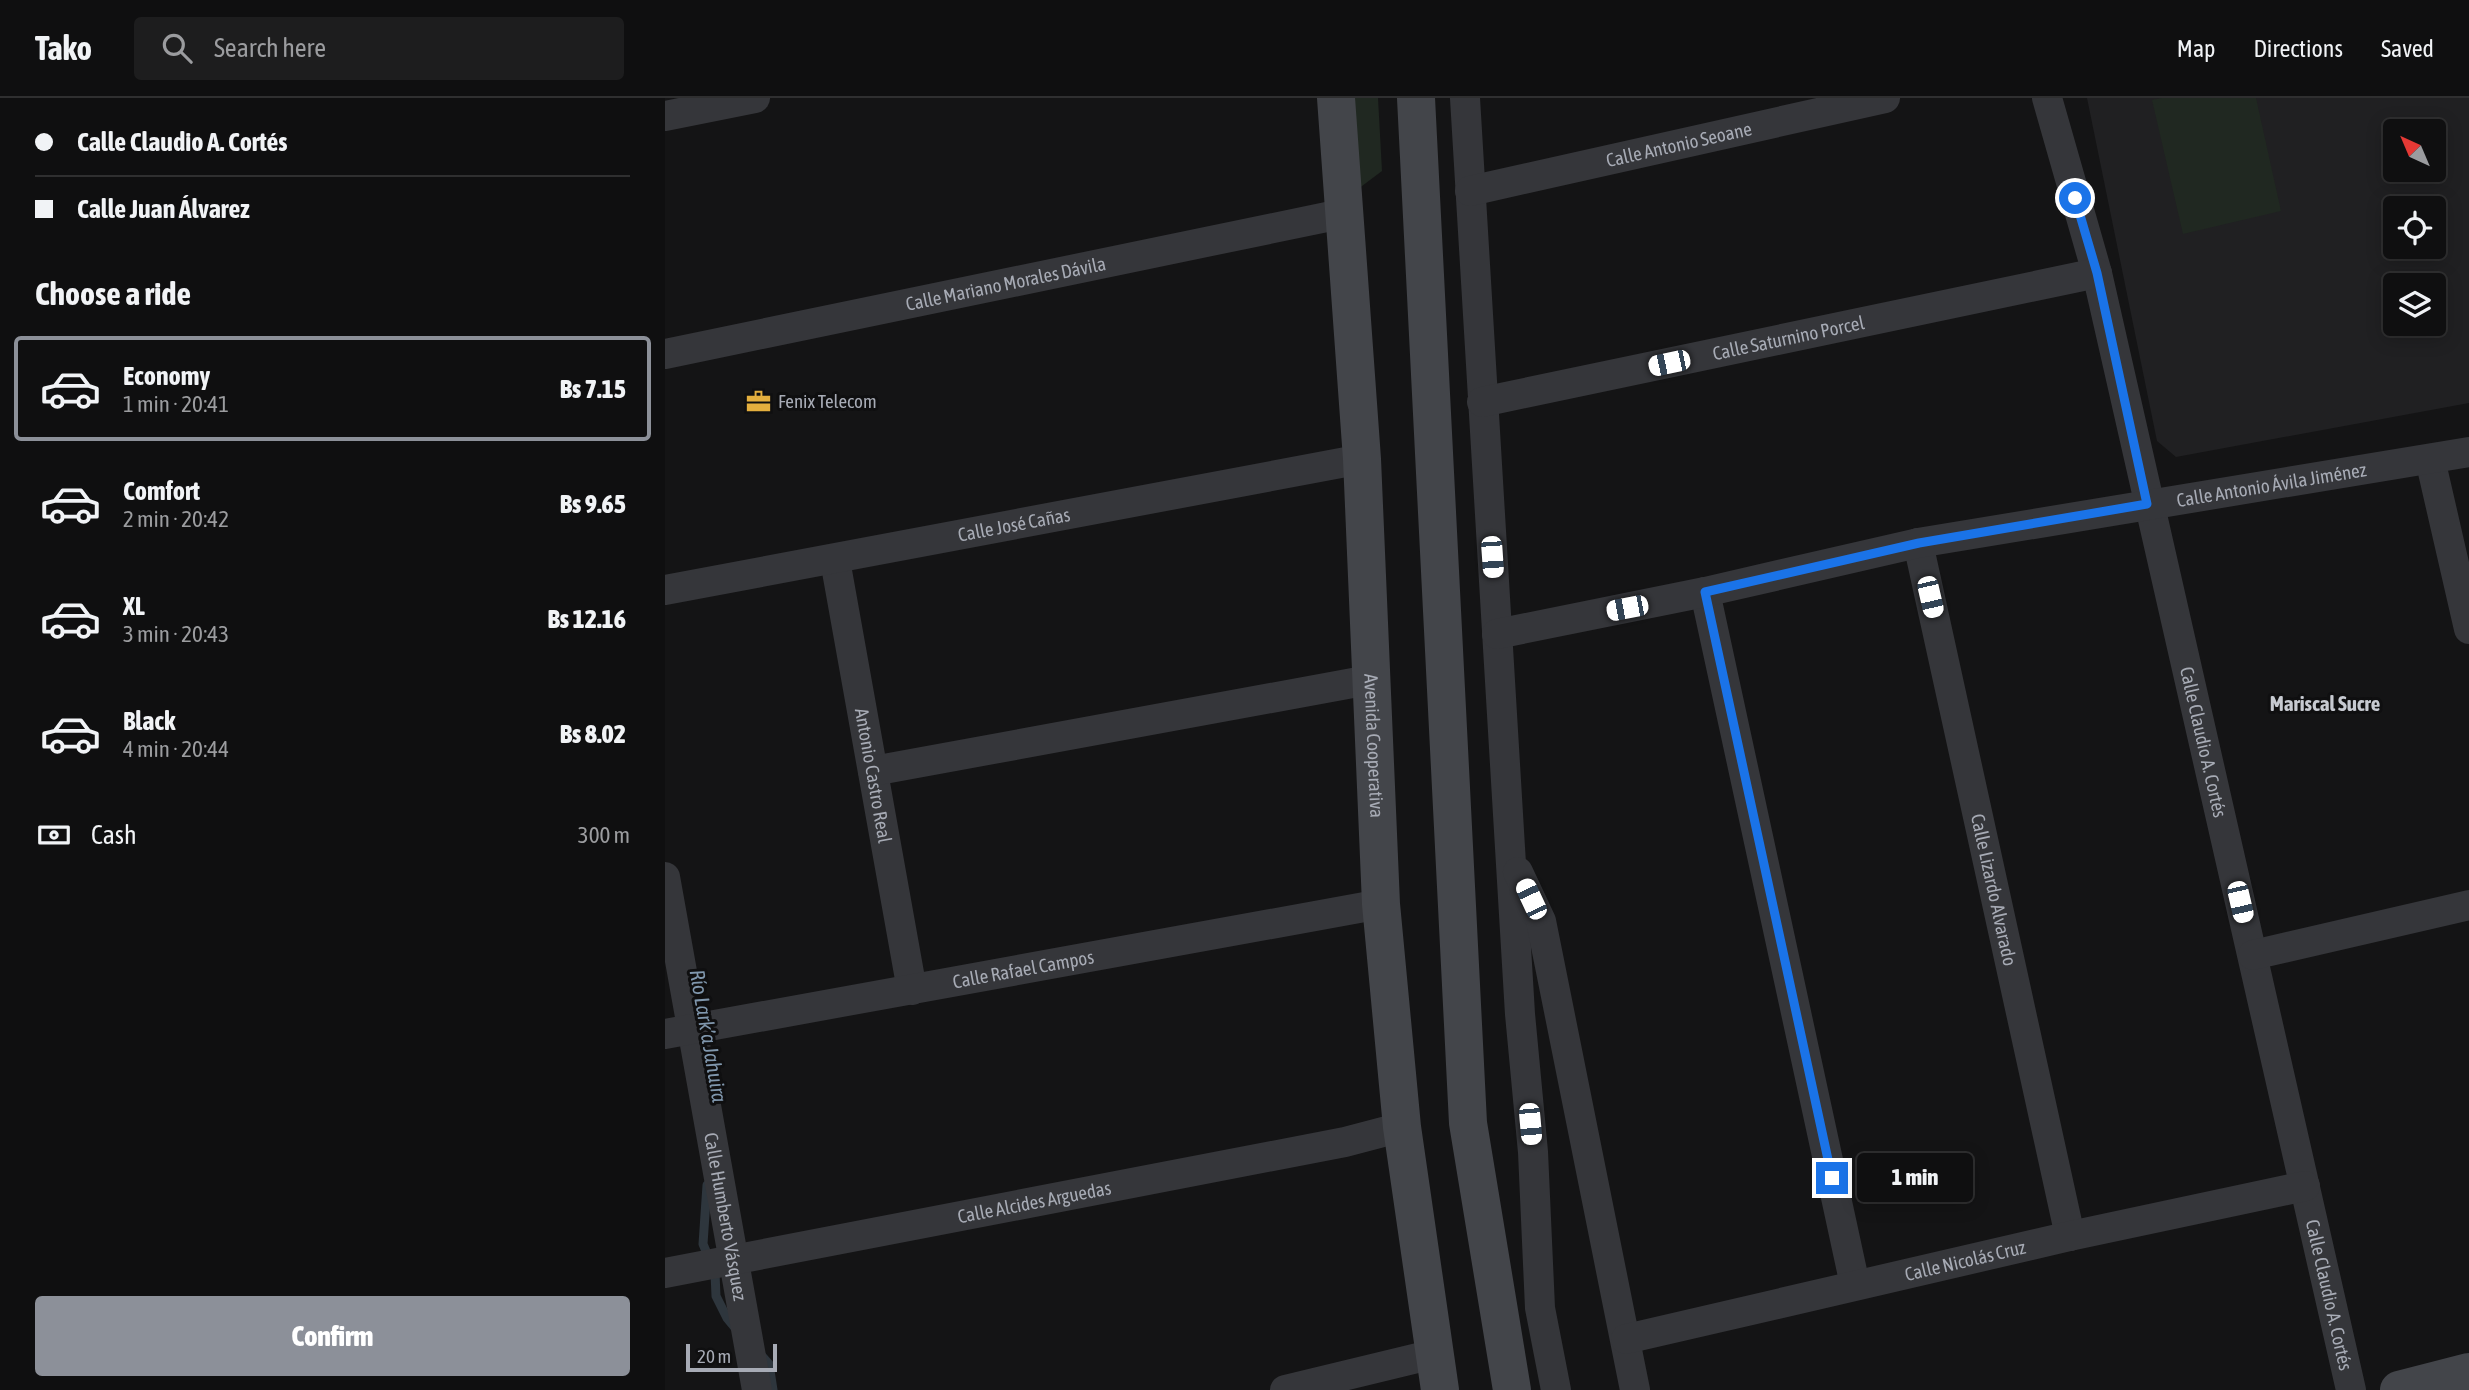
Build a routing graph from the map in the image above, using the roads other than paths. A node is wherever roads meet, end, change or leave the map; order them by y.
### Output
1 (755, 98) edge
2 (1336, 98) edge
3 (1416, 98) edge
4 (1465, 98) edge
5 (1885, 98) edge
6 (2047, 98) edge
7 (665, 116) edge
8 (1470, 191) junction
9 (1346, 213) junction
10 (2097, 273) junction
11 (665, 354) edge
12 (1482, 402) junction
13 (2469, 452) edge
14 (1362, 459) junction
15 (2430, 460) junction
16 (2147, 504) junction
17 (1919, 543) junction
18 (835, 560) junction
19 (665, 590) edge
20 (1705, 592) junction
21 (2469, 629) edge
22 (1497, 634) junction
23 (1369, 680) junction
24 (873, 771) junction
25 (1510, 856) junction
26 (665, 877) edge
27 (1381, 904) junction
28 (2469, 905) edge
29 (2253, 955) junction
30 (912, 990) junction
31 (679, 1031) edge
32 (1402, 1127) junction
33 (2305, 1186) junction
34 (2070, 1236) junction
35 (736, 1260) junction
36 (665, 1273) edge
37 (1855, 1285) junction
38 (1626, 1339) junction
39 (1437, 1372) edge
40 (2469, 1372) edge
41 (757, 1390) edge
42 (1285, 1390) edge
43 (1513, 1390) edge
44 (1556, 1390) edge
45 (1635, 1390) edge
46 (2351, 1390) edge
47 (2399, 1390) edge

1 - 7 street
2 - 9 street, Avenida Cooperativa
3 - 43 street
4 - 8 street
5 - 8 street, Calle Antonio Seoane
6 - 10 street, Calle Claudio A. Cortés
8 - 12 street
9 - 11 street, Calle Mariano Morales Dávila
9 - 14 street, Avenida Cooperativa
10 - 12 street, Calle Saturnino Porcel
10 - 16 street, Calle Claudio A. Cortés
12 - 22 street
13 - 15 street, Calle Antonio Ávila Jiménez
14 - 18 street, Calle José Cañas
14 - 23 street, Avenida Cooperativa
15 - 16 street, Calle Antonio Ávila Jiménez
15 - 21 street
16 - 17 street, Calle Antonio Ávila Jiménez
16 - 29 street, Calle Claudio A. Cortés
17 - 20 street, Calle Antonio Ávila Jiménez
17 - 34 street, Calle Lizardo Alvarado
18 - 19 street, Calle José Cañas
18 - 24 street, Antonio Castro Real
20 - 22 street, Calle Antonio Ávila Jiménez
20 - 37 street
22 - 25 street
23 - 24 street
23 - 27 street, Avenida Cooperativa
24 - 30 street, Antonio Castro Real
25 - 38 street
25 - 44 street
26 - 31 street, Calle Humberto Vásquez
27 - 30 street, Calle Rafael Campos
27 - 32 street, Avenida Cooperativa
28 - 29 street
29 - 33 street, Calle Claudio A. Cortés
30 - 31 street, Calle Rafael Campos
31 - 35 street, Calle Humberto Vásquez
32 - 35 street, Calle Alcides Arguedas
32 - 39 street, Avenida Cooperativa
33 - 34 street, Calle Nicolás Cruz
33 - 46 street, Calle Claudio A. Cortés
34 - 37 street, Calle Nicolás Cruz
35 - 36 street, Calle Alcides Arguedas
35 - 41 street, Calle Humberto Vásquez
37 - 38 street, Calle Nicolás Cruz
38 - 45 street
39 - 42 street
40 - 47 street

